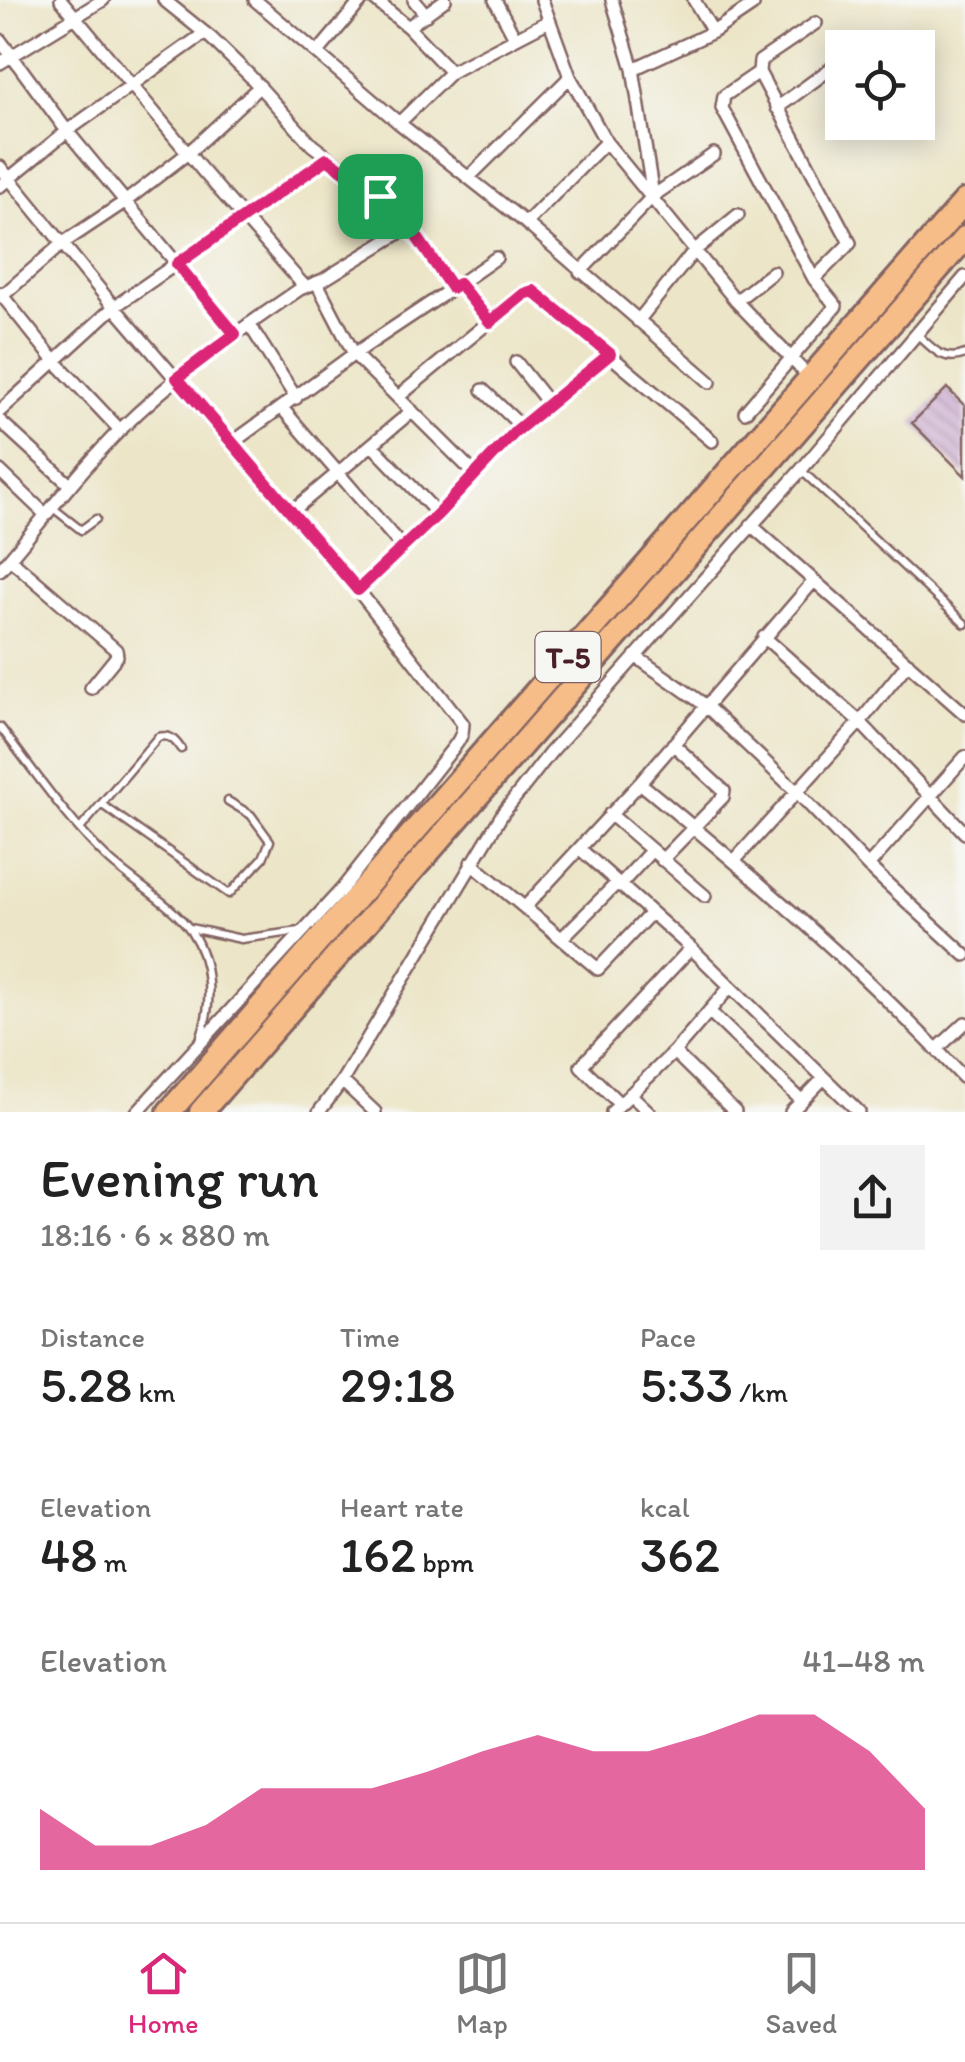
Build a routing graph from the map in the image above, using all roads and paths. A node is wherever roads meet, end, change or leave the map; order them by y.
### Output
1 (62, 0) edge
2 (103, 0) edge
3 (164, 0) edge
4 (255, 0) edge
5 (362, 0) edge
6 (376, 0) edge
7 (414, 0) edge
8 (445, 0) edge
9 (495, 0) edge
10 (542, 0) edge
11 (612, 0) edge
12 (694, 0) edge
13 (753, 5) dead end
14 (426, 15) junction
15 (75, 17) junction
16 (549, 21) junction
17 (816, 23) dead end
18 (408, 27) junction
19 (713, 32) junction
20 (205, 33) junction
21 (514, 36) junction
22 (0, 40) edge
23 (318, 51) junction
24 (6, 59) edge
25 (633, 70) junction
26 (451, 72) junction
27 (759, 72) junction
28 (825, 73) edge
29 (570, 77) junction
30 (131, 85) junction
31 (260, 86) junction
32 (776, 108) junction
33 (399, 123) junction
34 (67, 131) junction
35 (606, 142) junction
36 (188, 153) junction
37 (714, 154) dead end
38 (327, 159) junction
39 (0, 167) edge
40 (469, 177) junction
41 (5, 182) edge
42 (652, 196) junction
43 (126, 201) junction
44 (965, 201) edge
45 (738, 215) dead end
46 (244, 218) junction
47 (526, 223) junction
48 (410, 227) junction
49 (965, 238) edge
50 (63, 243) junction
51 (694, 251) junction
52 (496, 258) dead end
53 (177, 264) junction
54 (580, 272) junction
55 (773, 272) dead end
56 (965, 277) edge
57 (814, 279) junction
58 (311, 285) junction
59 (456, 286) junction
60 (1, 294) edge
61 (736, 301) junction
62 (114, 307) junction
63 (11, 308) junction
64 (0, 318) edge
65 (490, 322) junction
66 (638, 322) junction
67 (248, 324) junction
68 (235, 334) junction
69 (916, 334) junction
70 (354, 354) junction
71 (610, 354) junction
72 (965, 354) edge
73 (54, 360) junction
74 (791, 361) junction
75 (516, 362) dead end
76 (177, 378) junction
77 (810, 378) junction
78 (710, 382) dead end
79 (483, 390) dead end
80 (398, 397) junction
81 (296, 398) junction
82 (550, 404) junction
83 (282, 408) junction
84 (0, 411) edge
85 (412, 411) junction
86 (745, 412) dead end
87 (0, 420) edge
88 (522, 427) junction
89 (120, 430) junction
90 (712, 441) dead end
91 (232, 443) junction
92 (372, 444) junction
93 (801, 470) junction
94 (0, 471) edge
95 (336, 474) junction
96 (476, 474) junction
97 (70, 485) junction
98 (49, 511) junction
99 (291, 512) junction
100 (438, 514) junction
101 (96, 519) dead end
102 (750, 525) junction
103 (403, 548) junction
104 (10, 560) junction
105 (0, 570) edge
106 (813, 582) junction
107 (358, 590) junction
108 (965, 624) edge
109 (764, 637) junction
110 (635, 656) junction
111 (908, 664) junction
112 (91, 688) dead end
113 (705, 705) junction
114 (965, 714) edge
115 (860, 722) junction
116 (0, 727) edge
117 (673, 744) junction
118 (181, 749) dead end
119 (965, 757) edge
120 (640, 783) junction
121 (797, 792) junction
122 (930, 796) junction
123 (228, 801) dead end
124 (101, 804) junction
125 (610, 814) junction
126 (694, 826) junction
127 (80, 829) junction
128 (965, 833) edge
129 (580, 848) junction
130 (650, 852) junction
131 (662, 860) junction
132 (735, 860) junction
133 (471, 863) junction
134 (868, 866) junction
135 (370, 867) junction
136 (618, 885) junction
137 (705, 896) dead end
138 (526, 906) junction
139 (650, 914) junction
140 (189, 928) junction
141 (301, 931) junction
142 (563, 937) junction
143 (691, 948) junction
144 (964, 953) edge
145 (730, 988) junction
146 (709, 1011) junction
147 (965, 1023) edge
148 (936, 1049) junction
149 (193, 1050) junction
150 (674, 1052) junction
151 (965, 1079) edge
152 (823, 1080) junction
153 (342, 1081) junction
154 (802, 1101) junction
155 (621, 1103) edge
156 (137, 1112) edge
157 (168, 1112) edge
158 (201, 1112) edge
159 (319, 1112) edge
160 (375, 1112) edge
161 (649, 1112) edge
162 (735, 1112) edge
163 (791, 1112) edge
164 (859, 1112) edge

1 - 15 street
2 - 15 street
3 - 20 street
4 - 23 street
5 - 23 street
6 - 18 street
7 - 14 street
8 - 14 street
9 - 21 street
10 - 16 street
11 - 25 street
12 - 19 street
13 - 19 street
14 - 18 street
15 - 24 street
15 - 30 street
16 - 21 street
16 - 29 street
17 - 27 street
18 - 26 street
19 - 25 street
20 - 30 street
20 - 31 street
21 - 26 street
22 - 24 street
23 - 33 street
24 - 34 street
25 - 42 street
26 - 33 street
27 - 32 street
27 - 57 street
28 - 32 street
29 - 35 street
29 - 40 street
30 - 34 street
30 - 36 street
31 - 36 street
31 - 38 street
32 - 57 street
33 - 40 street
34 - 41 street
34 - 43 street
35 - 42 street
35 - 47 street
36 - 43 street
36 - 46 street
37 - 42 street
38 - 46 street
38 - 48 street
39 - 41 street
40 - 47 street
41 - 50 street
42 - 51 street
42 - 54 street
43 - 50 street
43 - 53 street
44 - 77 highway, T-5
45 - 51 street
46 - 53 street
46 - 58 street
47 - 54 street
48 - 58 street
48 - 59 street
49 - 158 highway, T-5
50 - 60 street
50 - 62 street
51 - 61 street
51 - 66 street
52 - 59 street
53 - 62 street
53 - 68 street
54 - 66 street
55 - 61 street
56 - 69 street
57 - 74 street
58 - 67 street
58 - 70 street
59 - 65 street
59 - 70 street
60 - 63 street
61 - 74 street
62 - 73 street
62 - 76 street
63 - 64 street
63 - 73 street
65 - 71 street
65 - 80 street
66 - 78 street
67 - 68 street
67 - 81 street
68 - 76 street
69 - 72 lane
69 - 93 street
70 - 80 street
70 - 81 street
71 - 82 street
71 - 90 street
73 - 84 street
73 - 89 street
74 - 77 street
74 - 86 street
75 - 82 street
76 - 89 street
76 - 91 street
77 - 135 highway, T-5
79 - 88 street
80 - 85 street
81 - 83 street
82 - 88 street
83 - 91 street
83 - 95 street
85 - 92 street
85 - 96 street
87 - 97 street
88 - 96 street
89 - 97 street
91 - 99 street
92 - 95 street
92 - 100 street
93 - 102 street
93 - 108 lane
94 - 98 street
95 - 99 street
95 - 103 street
96 - 100 street
97 - 98 street
98 - 101 lane
98 - 104 street
99 - 107 street
100 - 103 street
102 - 106 street
102 - 110 street
103 - 107 street
104 - 105 street
104 - 112 street
106 - 109 street
106 - 111 street
107 - 135 street
109 - 113 street
109 - 115 street
110 - 113 street
110 - 133 street
111 - 114 street
111 - 115 street
113 - 117 street
113 - 121 street
115 - 121 street
115 - 122 street
116 - 127 lane
117 - 120 street
117 - 126 street
118 - 124 lane
119 - 122 street
120 - 125 street
120 - 126 street
121 - 132 street
121 - 134 street
122 - 128 street
122 - 134 street
123 - 124 lane
124 - 127 lane
125 - 129 street
125 - 130 street
126 - 131 street
126 - 132 street
127 - 140 lane
129 - 136 street
129 - 138 street
130 - 131 street
130 - 136 street
131 - 137 street
132 - 148 street
133 - 138 street
133 - 153 street
134 - 144 street
135 - 141 street
135 - 157 highway, T-5
136 - 139 street
136 - 142 street
138 - 142 street
139 - 142 street
139 - 143 street
140 - 141 lane
140 - 149 lane
141 - 149 street
143 - 145 street
143 - 155 street
145 - 146 street
145 - 152 street
146 - 150 street
146 - 154 street
147 - 148 street
148 - 151 street
149 - 156 street
150 - 155 street
150 - 162 street
152 - 154 street
152 - 164 street
153 - 159 street
153 - 160 street
154 - 163 street
155 - 161 street

